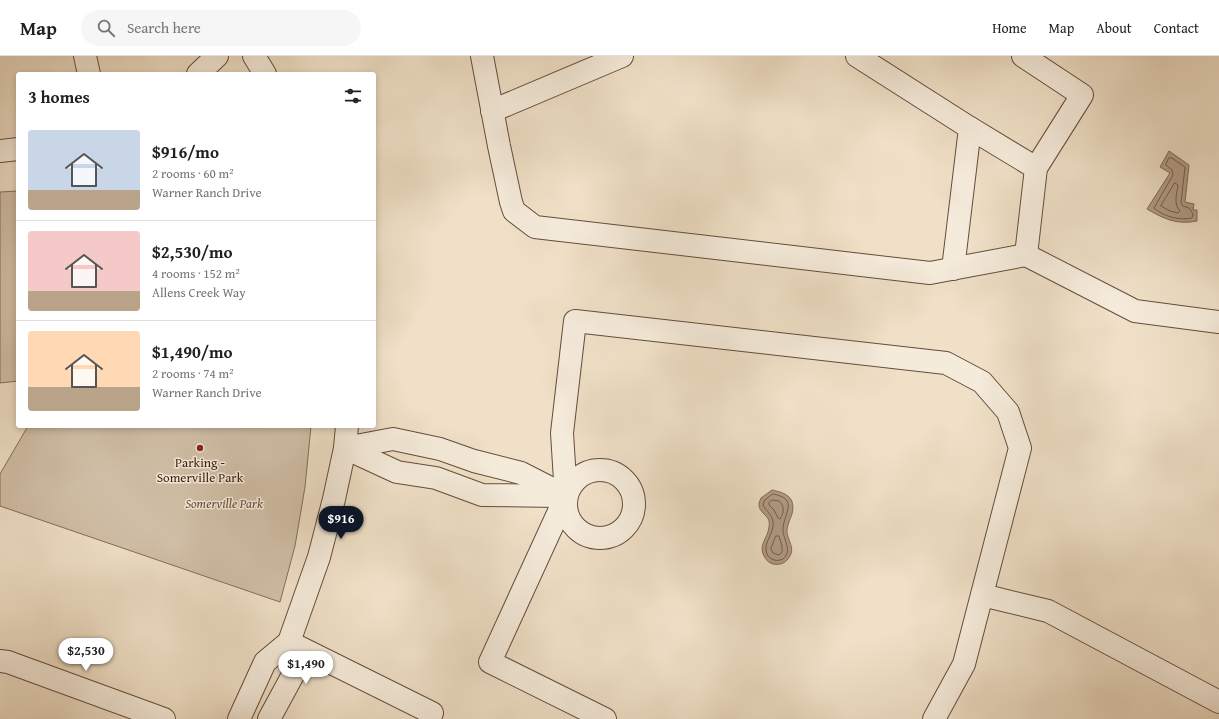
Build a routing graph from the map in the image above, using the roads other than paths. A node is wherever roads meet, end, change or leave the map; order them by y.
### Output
1 (85, 56) edge
2 (254, 56) edge
3 (482, 56) edge
4 (622, 56) edge
5 (856, 56) edge
6 (1023, 56) edge
7 (89, 72) edge
8 (264, 72) edge
9 (492, 111) junction
10 (970, 128) junction
11 (16, 149) edge
12 (0, 151) edge
13 (1036, 168) junction
14 (1026, 254) junction
15 (953, 269) junction
16 (1219, 322) edge
17 (347, 428) edge
18 (345, 448) junction
19 (566, 496) junction
20 (982, 595) junction
21 (289, 642) junction
22 (0, 661) edge
23 (1219, 702) edge
24 (432, 713) dead end
25 (164, 719) edge
26 (239, 719) edge
27 (269, 719) edge
28 (605, 719) edge
29 (934, 719) edge

1 - 7 street
2 - 8 street
3 - 9 street
4 - 9 street
5 - 10 street
6 - 13 street
9 - 15 street
10 - 13 street
10 - 15 street
11 - 12 street
13 - 14 street
14 - 15 street
14 - 16 street
17 - 18 street
18 - 19 street
18 - 19 street
18 - 21 street
19 - 20 street
19 - 28 street
20 - 23 street
20 - 29 street
21 - 24 street
21 - 26 street
21 - 27 street
22 - 25 street

